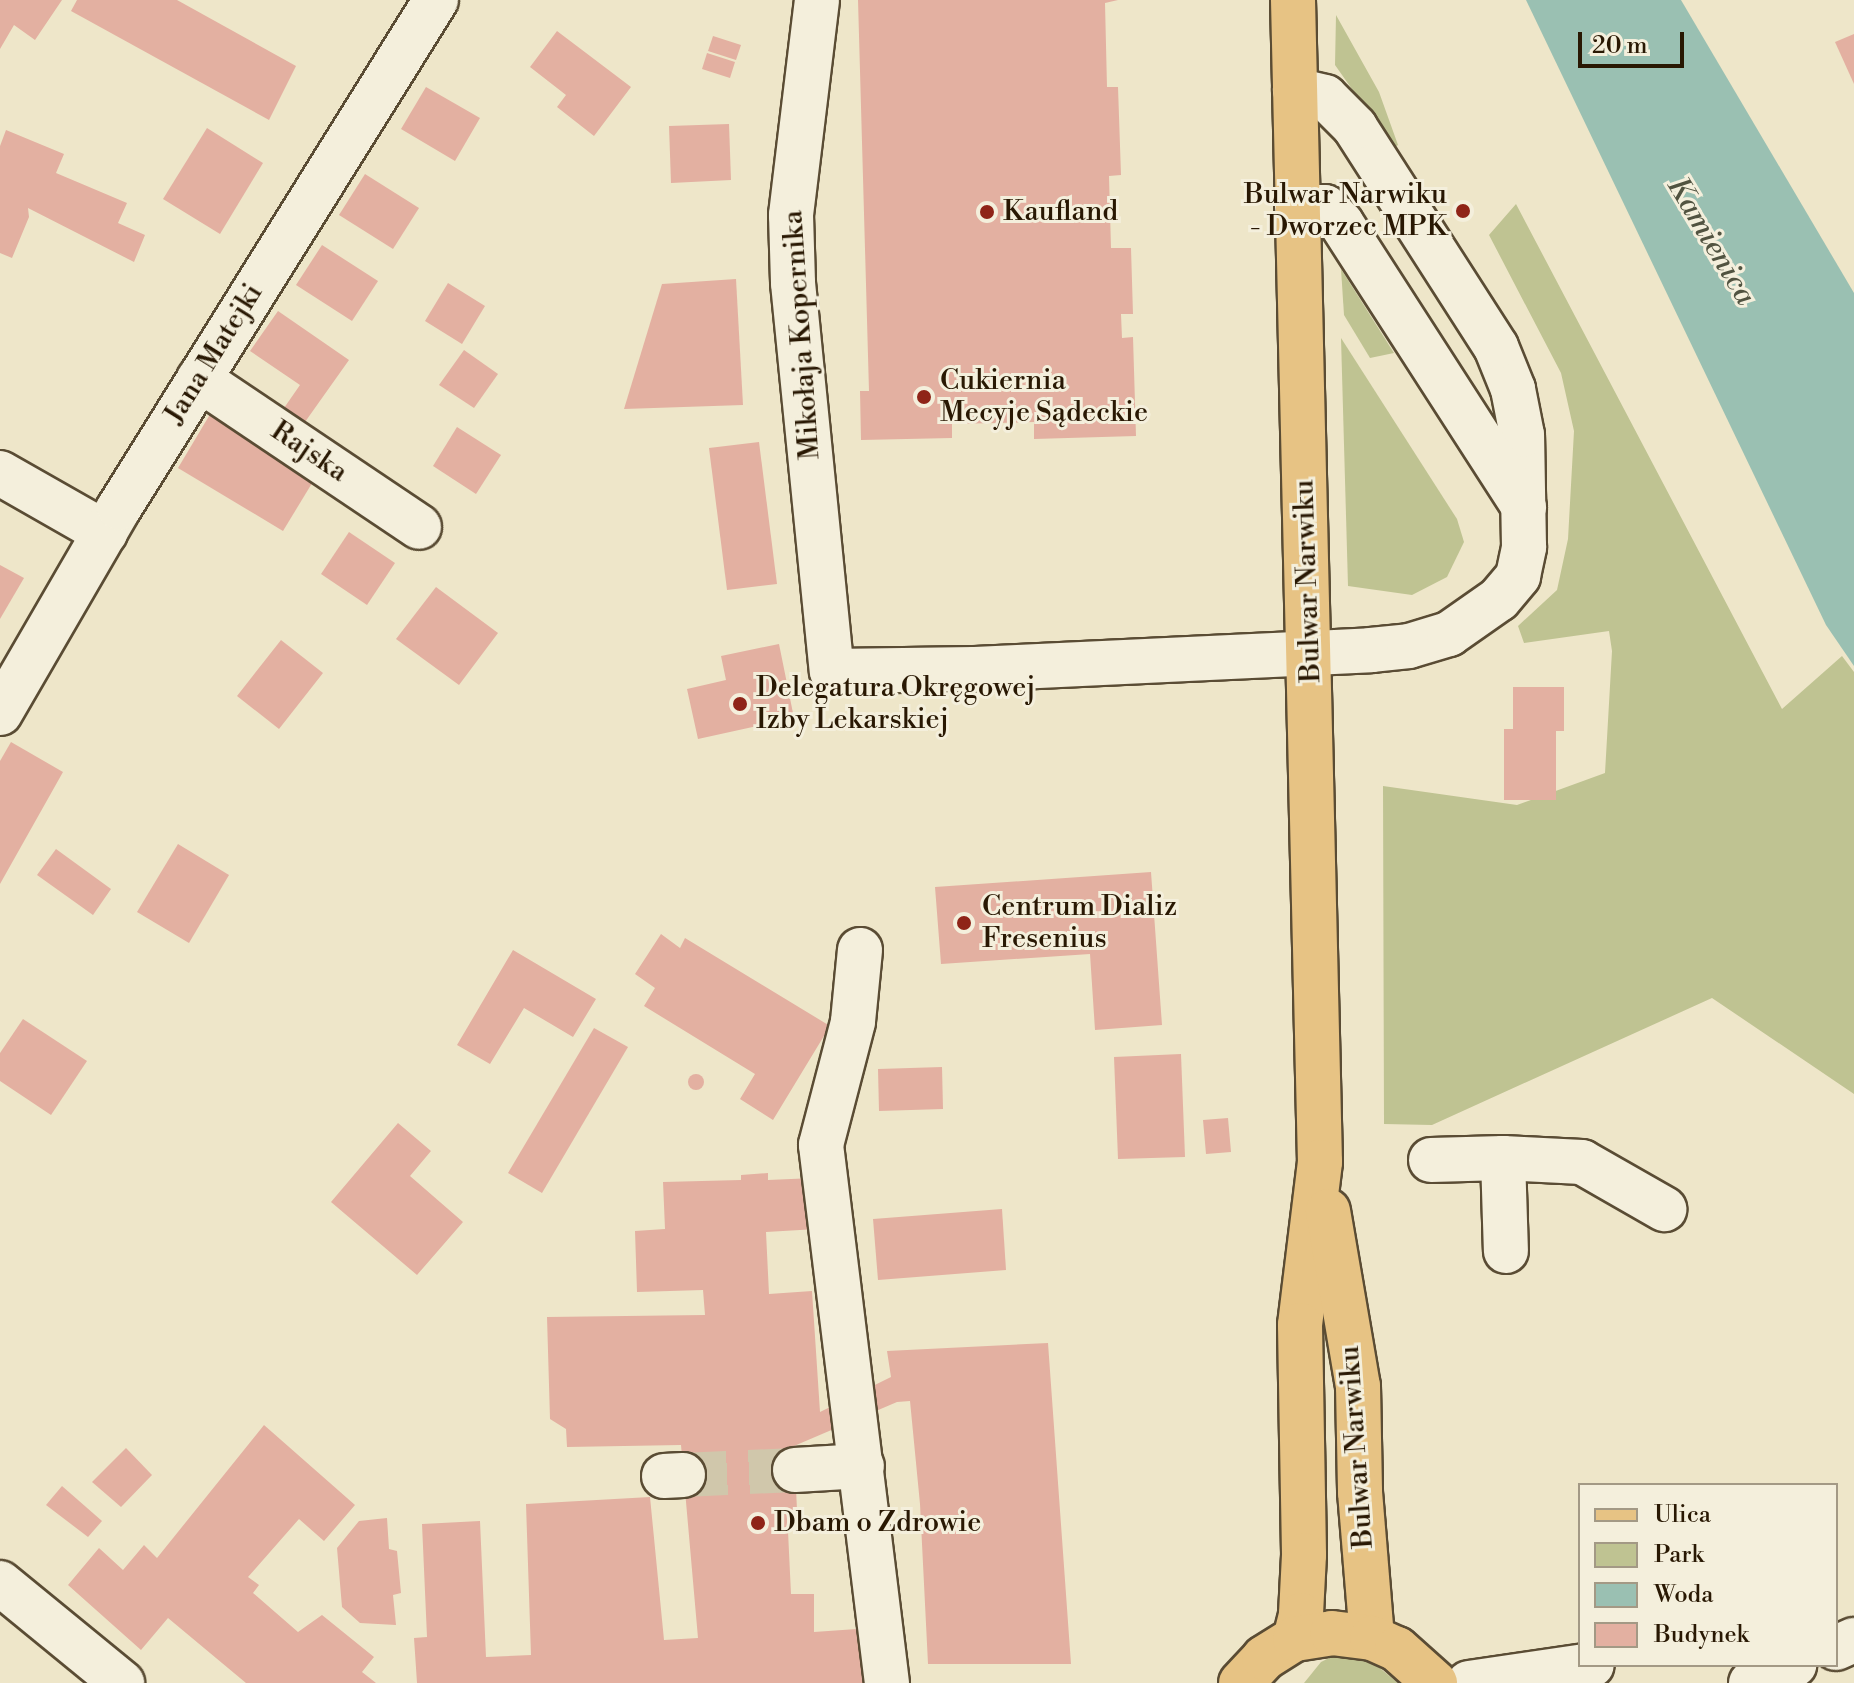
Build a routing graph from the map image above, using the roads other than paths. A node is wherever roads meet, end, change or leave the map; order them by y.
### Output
1 (436, 0) edge
2 (817, 0) edge
3 (1293, 0) edge
4 (1295, 90) junction
5 (1297, 207) junction
6 (199, 379) junction
7 (0, 473) edge
8 (1524, 507) junction
9 (419, 527) dead end
10 (105, 533) junction
11 (1310, 650) junction
12 (0, 713) edge
13 (860, 950) dead end
14 (1503, 1158) junction
15 (1431, 1160) dead end
16 (1320, 1162) junction
17 (1664, 1209) dead end
18 (1506, 1251) dead end
19 (862, 1466) junction
20 (795, 1470) tunnel mouth
21 (0, 1583) edge
22 (1372, 1638) junction
23 (1295, 1639) junction
24 (1578, 1667) edge
25 (1789, 1667) edge
26 (122, 1683) edge
27 (887, 1683) edge
28 (1241, 1683) edge
29 (1435, 1683) edge
30 (1469, 1683) edge
31 (1751, 1683) edge

1 - 6 street, Jana Matejki
2 - 11 street, Mikołaja Kopernika
3 - 4 main road, Bulwar Narwiku
4 - 5 main road, Bulwar Narwiku
4 - 8 street
5 - 8 street
5 - 11 main road, Bulwar Narwiku
6 - 9 street, Rajska
6 - 10 street, Jana Matejki
7 - 10 street
8 - 11 street
10 - 12 street, Jana Matejki
11 - 16 main road, Bulwar Narwiku
13 - 19 street
14 - 15 street
14 - 17 street
14 - 18 street
16 - 22 main road, Bulwar Narwiku
16 - 23 main road, Bulwar Narwiku
19 - 20 street
19 - 27 street
21 - 26 street
22 - 23 main road
22 - 29 main road
23 - 28 main road
24 - 30 street
25 - 31 street

